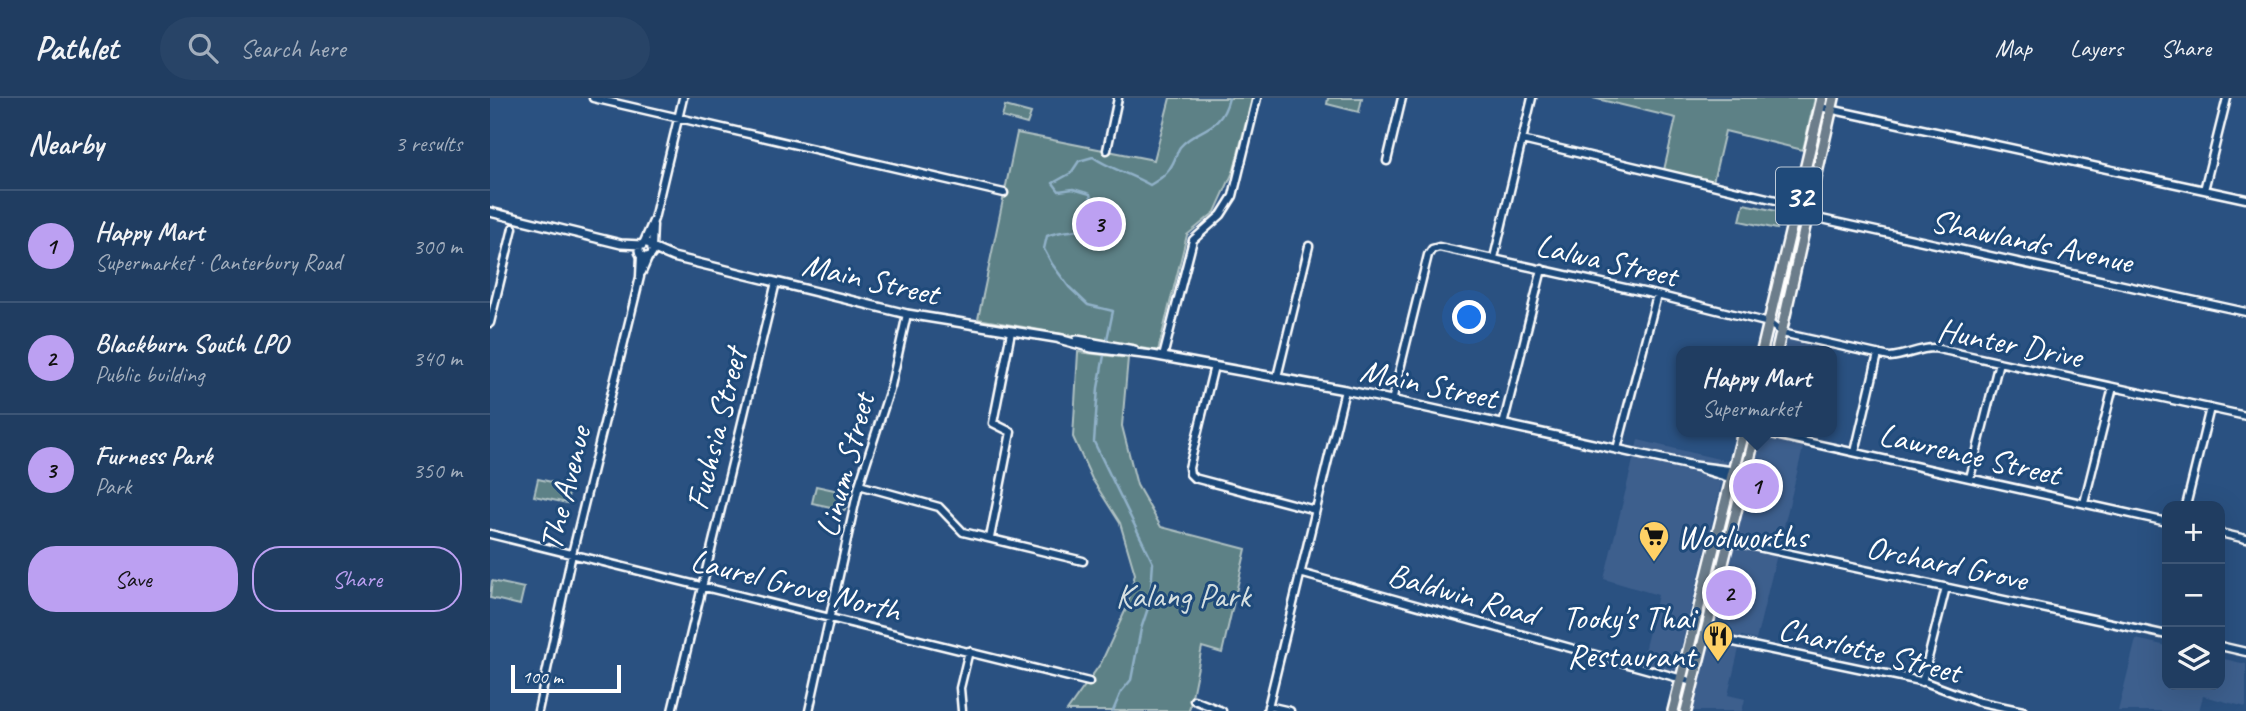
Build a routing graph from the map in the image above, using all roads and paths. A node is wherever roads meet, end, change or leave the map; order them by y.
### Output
1 (593, 98) edge
2 (683, 98) edge
3 (1118, 98) edge
4 (1257, 98) edge
5 (1402, 98) edge
6 (1532, 98) edge
7 (1834, 98) edge
8 (2227, 98) edge
9 (1821, 102) edge
10 (1832, 109) junction
11 (678, 118) junction
12 (1522, 140) junction
13 (1107, 150) dead end
14 (1387, 161) dead end
15 (2204, 190) junction
16 (1004, 193) dead end
17 (2246, 199) edge
18 (1797, 205) junction
19 (490, 212) edge
20 (1809, 212) junction
21 (515, 218) junction
22 (513, 228) joint
23 (1308, 246) dead end
24 (646, 250) junction
25 (1494, 258) junction
26 (1542, 269) junction
27 (776, 282) junction
28 (1657, 295) junction
29 (2246, 312) edge
30 (907, 314) junction
31 (490, 323) edge
32 (1769, 323) junction
33 (1011, 332) junction
34 (1782, 333) junction
35 (1763, 346) edge
36 (1778, 346) edge
37 (1878, 354) junction
38 (1164, 357) junction
39 (1999, 362) junction
40 (1214, 366) junction
41 (1277, 377) junction
42 (2113, 387) junction
43 (1345, 390) junction
44 (1392, 401) junction
45 (2210, 408) junction
46 (2246, 416) edge
47 (1503, 425) junction
48 (1741, 437) edge
49 (1755, 437) edge
50 (1785, 437) edge
51 (1617, 449) junction
52 (1855, 452) junction
53 (1732, 475) junction
54 (1745, 477) junction
55 (1970, 478) junction
56 (859, 485) junction
57 (2187, 501) edge
58 (2084, 503) junction
59 (1315, 510) junction
60 (2162, 521) edge
61 (490, 534) edge
62 (2225, 534) edge
63 (990, 538) junction
64 (1716, 538) junction
65 (2246, 539) edge
66 (1729, 541) junction
67 (572, 554) junction
68 (1083, 561) dead end
69 (1300, 573) junction
70 (703, 587) junction
71 (1946, 587) junction
72 (831, 618) junction
73 (2162, 634) edge
74 (1705, 636) junction
75 (2225, 647) edge
76 (969, 651) junction
77 (2246, 652) edge
78 (1681, 679) junction
79 (1089, 682) dead end
80 (1693, 682) junction
81 (1922, 682) junction
82 (1194, 700) dead end
83 (1267, 708) edge
84 (538, 711) edge
85 (673, 711) edge
86 (809, 711) edge
87 (962, 711) edge
88 (1222, 711) edge
89 (1290, 711) edge
90 (1673, 711) edge
91 (1686, 711) edge
92 (2023, 711) edge

1 - 11 street
2 - 11 street, The Avenue
3 - 13 street
4 - 38 street
5 - 14 street
6 - 12 street
7 - 10 main road, 32
8 - 15 street
9 - 10 street
9 - 18 main road, 32
10 - 15 street
10 - 20 main road, 32
11 - 16 street
11 - 24 street, The Avenue
12 - 18 street
12 - 25 street
15 - 17 street
18 - 20 main road
18 - 32 main road, 32
19 - 21 street, Main Street
20 - 29 street, Shawlands Avenue
20 - 34 main road, 32
21 - 22 street
21 - 24 street, Main Street
22 - 31 street
23 - 41 street
24 - 27 street, Main Street
24 - 67 street, The Avenue
25 - 26 street, Lalwa Street
25 - 44 street, Lalwa Street
26 - 28 street, Lalwa Street
26 - 47 street
27 - 30 street, Main Street
27 - 70 street, Fuchsia Street
28 - 32 street, Lalwa Street
28 - 51 street
30 - 33 street, Main Street
30 - 56 street, Linum Street
32 - 34 street, Hunter Drive
32 - 35 main road, 32
33 - 38 street, Main Street
33 - 63 street
34 - 36 main road, 32
34 - 37 street, Hunter Drive
37 - 39 street, Hunter Drive
37 - 52 street
38 - 40 street, Main Street
39 - 42 street, Hunter Drive
39 - 55 street
40 - 41 street, Main Street
40 - 59 street
41 - 43 street, Main Street
42 - 45 street, Hunter Drive
42 - 58 street
43 - 44 street, Main Street
43 - 59 street
44 - 47 street, Main Street
45 - 46 street, Hunter Drive
45 - 57 street
47 - 51 street, Main Street
48 - 53 main road
49 - 54 main road
50 - 52 street, Lawrence Street
51 - 53 street, Main Street
52 - 55 street, Lawrence Street
53 - 54 main road
53 - 64 main road
54 - 66 main road
55 - 58 street, Lawrence Street
56 - 63 street
56 - 72 street, Linum Street
58 - 60 street, Lawrence Street
59 - 69 street
61 - 67 street, Laurel Grove North
62 - 65 street
63 - 68 street
64 - 66 street, Orchard Grove
64 - 78 main road
66 - 71 street, Orchard Grove
66 - 74 main road
67 - 70 street, Laurel Grove North
67 - 84 street, The Avenue
69 - 78 street, Baldwin Road
69 - 83 street
70 - 72 street, Laurel Grove North
70 - 85 street, Fuchsia Street
71 - 73 street, Orchard Grove
71 - 81 street
72 - 76 street, Laurel Grove North
72 - 86 street, Linum Street
74 - 80 main road
74 - 81 street, Charlotte Street
75 - 77 street
76 - 79 street, Laurel Grove North
76 - 87 street
78 - 80 street, Baldwin Road
78 - 90 main road
80 - 91 main road
81 - 92 street, Charlotte Street
82 - 88 street
83 - 89 street

